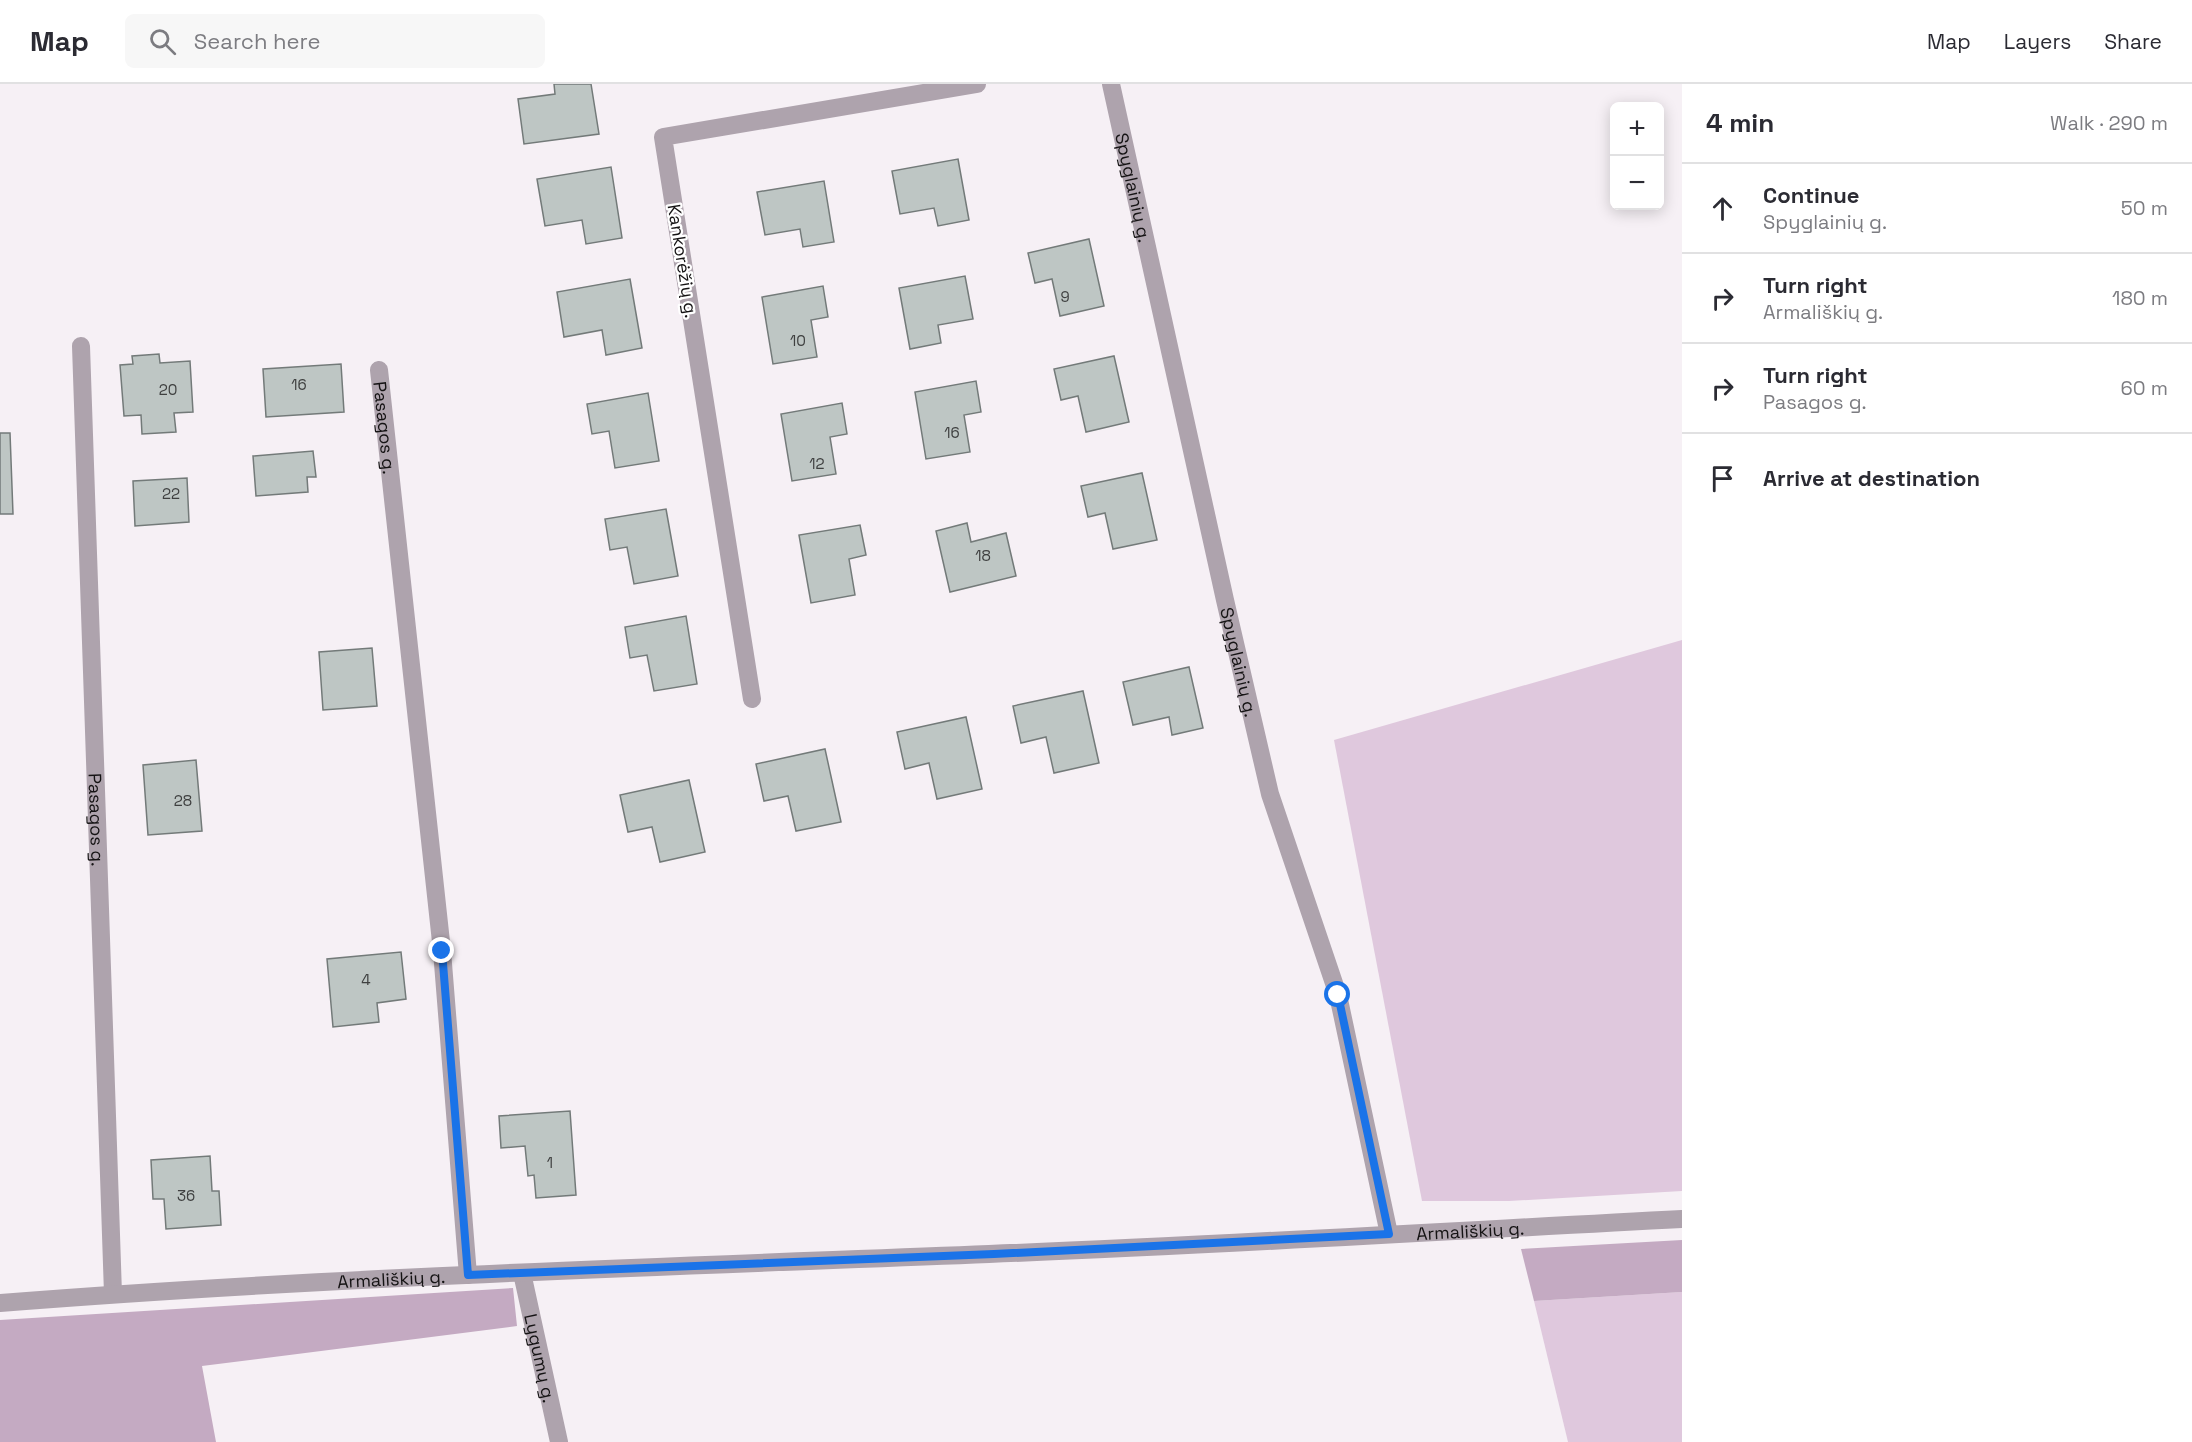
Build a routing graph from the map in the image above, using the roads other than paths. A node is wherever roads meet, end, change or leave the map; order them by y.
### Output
1 (977, 84) edge
2 (1111, 84) edge
3 (81, 346) dead end
4 (379, 370) dead end
5 (752, 699) dead end
6 (1682, 1219) edge
7 (1389, 1234) junction
8 (522, 1273) junction
9 (468, 1275) junction
10 (113, 1294) junction
11 (0, 1303) edge
12 (560, 1442) edge

1 - 5 street, Kankorėžių g.
2 - 7 street, Spyglainių g.
3 - 10 street, Pasagos g.
4 - 9 street, Pasagos g.
6 - 7 street, Armališkių g.
7 - 8 street, Armališkių g.
8 - 9 street, Armališkių g.
8 - 12 street, Lygumų g.
9 - 10 street, Armališkių g.
10 - 11 street, Armališkių g.

